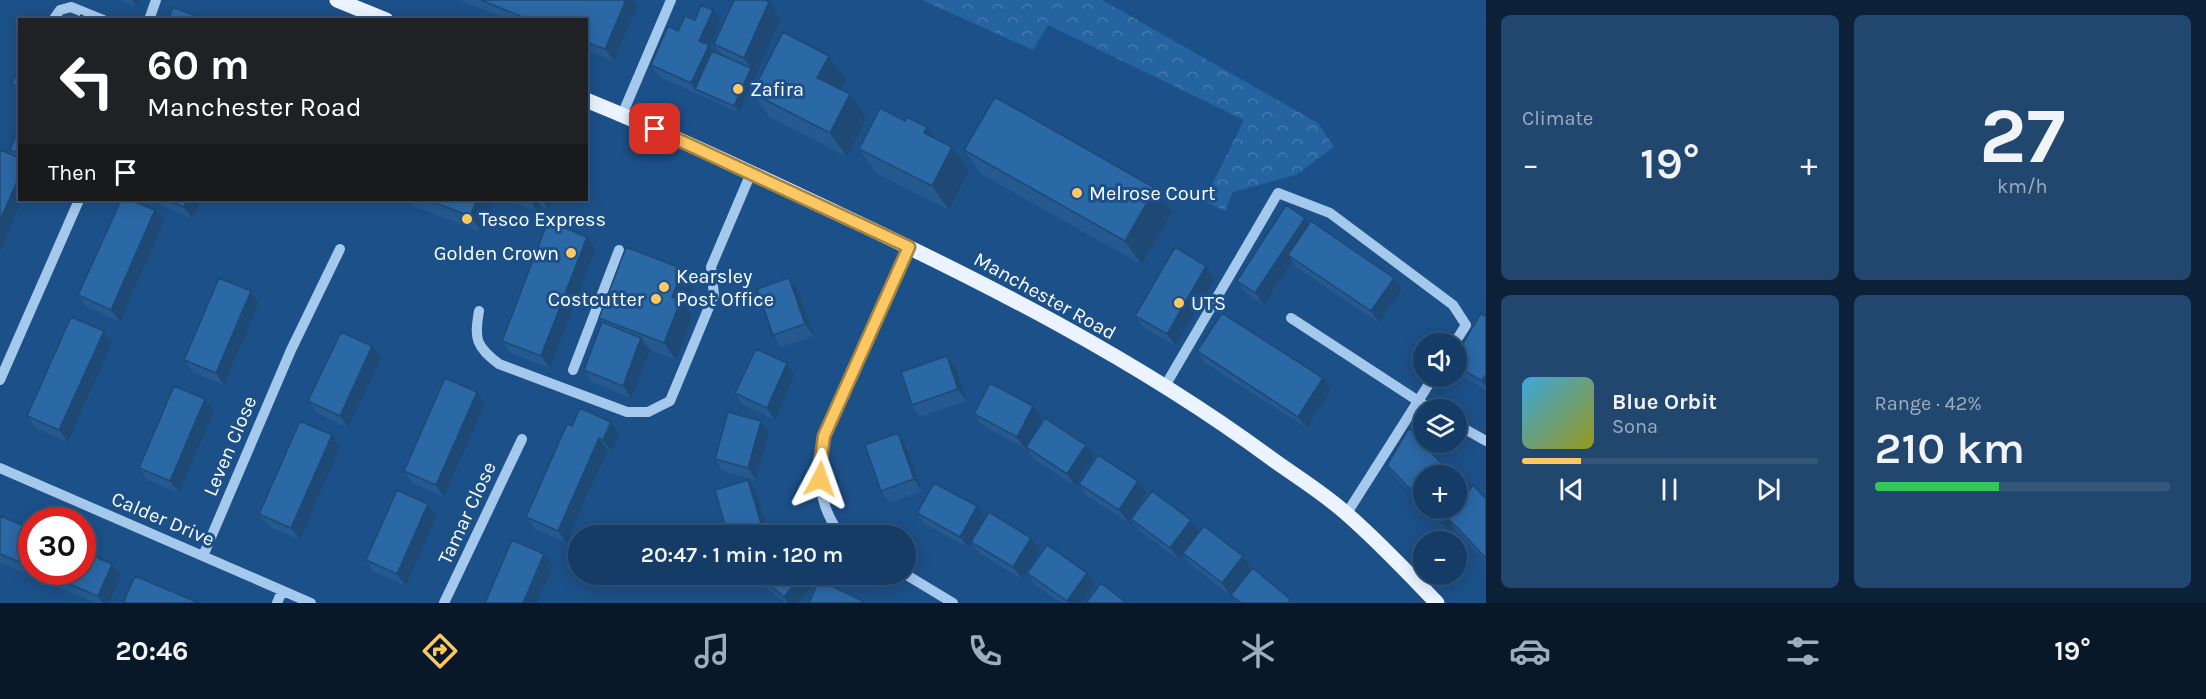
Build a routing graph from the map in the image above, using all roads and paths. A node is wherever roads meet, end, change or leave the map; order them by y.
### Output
1 (156, 0) edge
2 (337, 0) edge
3 (671, 0) edge
4 (54, 18) edge
5 (98, 18) edge
6 (150, 18) edge
7 (381, 18) edge
8 (588, 101) edge
9 (622, 115) junction
10 (751, 173) junction
11 (79, 201) edge
12 (909, 247) junction
13 (340, 249) dead end
14 (619, 250) dead end
15 (479, 311) dead end
16 (1291, 318) dead end
17 (1461, 333) edge
18 (573, 370) dead end
19 (0, 380) edge
20 (1165, 386) junction
21 (1415, 399) edge
22 (1413, 409) edge
23 (1467, 430) edge
24 (522, 440) dead end
25 (1486, 441) edge
26 (0, 468) edge
27 (1347, 513) junction
28 (833, 525) edge
29 (203, 556) junction
30 (916, 581) edge
31 (282, 591) junction
32 (277, 603) edge
33 (311, 603) edge
34 (444, 603) edge
35 (953, 603) edge
36 (1437, 603) edge

1 - 6 street
2 - 7 main road
3 - 9 street
4 - 5 street
8 - 9 main road, Manchester Road
9 - 10 main road, Manchester Road
10 - 12 main road, Manchester Road
10 - 15 street
11 - 19 street
12 - 20 main road, Manchester Road
12 - 28 street
13 - 29 street, Leven Close
14 - 18 street
16 - 21 street
17 - 20 street
20 - 27 main road, Manchester Road
22 - 27 street
23 - 25 street
24 - 34 street, Tamar Close
26 - 29 street, Calder Drive
27 - 36 main road, Manchester Road
29 - 31 street, Calder Drive
30 - 35 street
31 - 32 street
31 - 33 street, Calder Drive

